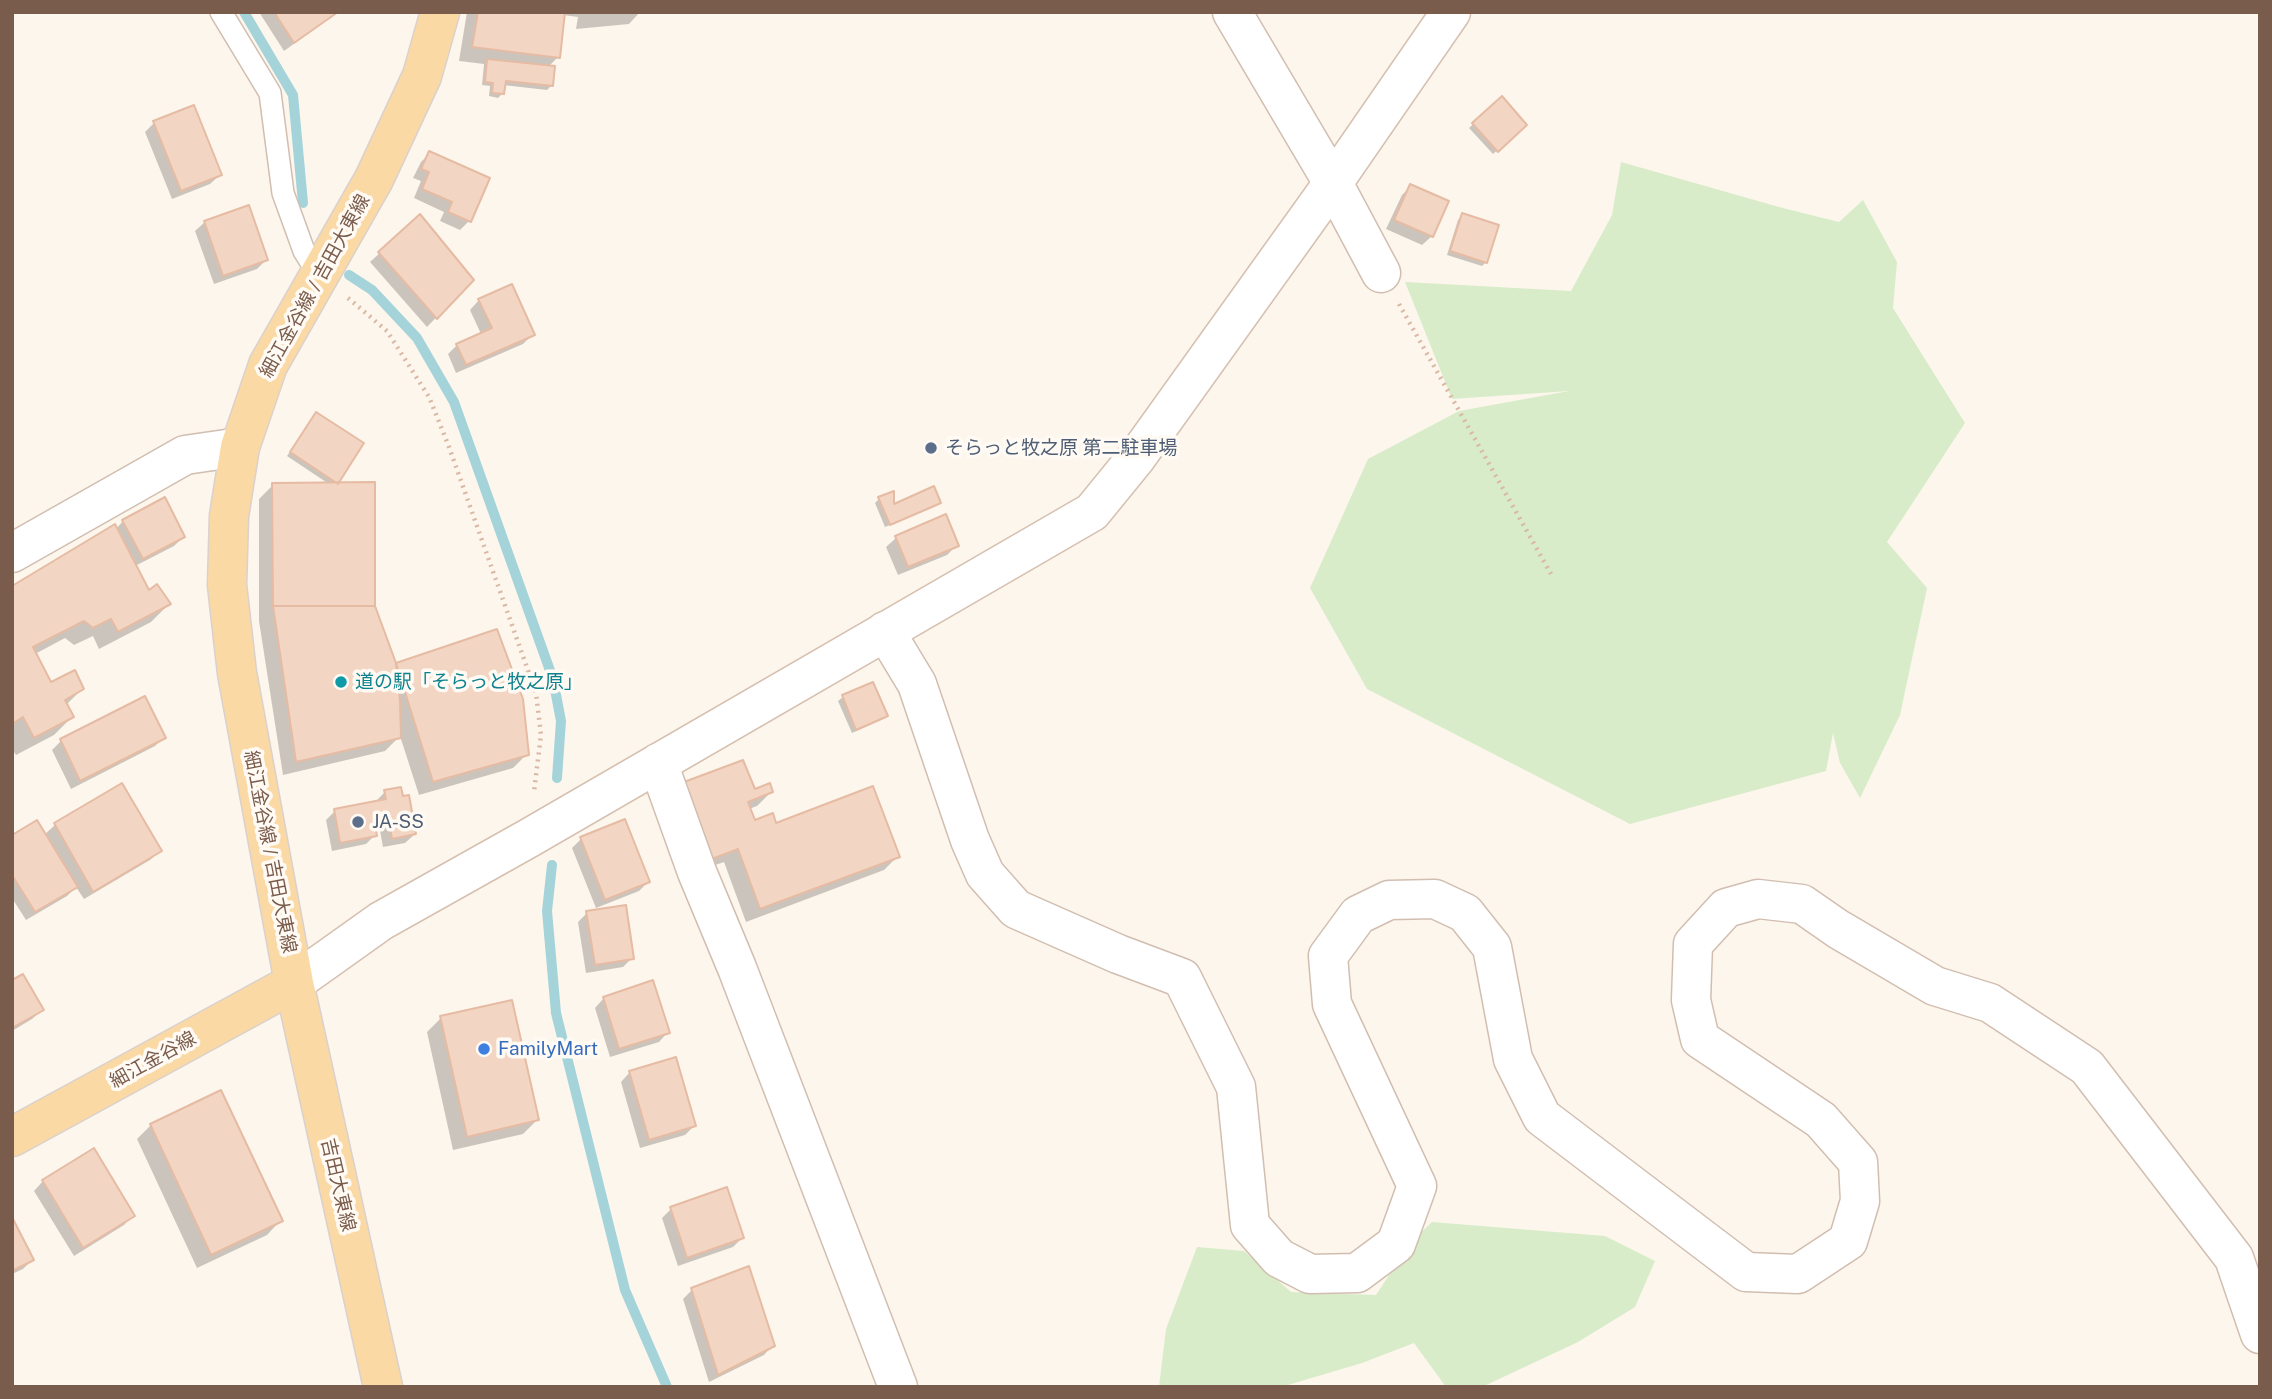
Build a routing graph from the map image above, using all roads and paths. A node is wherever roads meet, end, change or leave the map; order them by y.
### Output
1 (221, 12) edge
2 (440, 12) edge
3 (1232, 12) edge
4 (1451, 12) edge
5 (1333, 183) junction
6 (1381, 272) joint
7 (319, 275) junction
8 (240, 447) junction
9 (12, 553) edge
10 (1552, 575) dead end
11 (885, 631) junction
12 (658, 763) junction
13 (529, 838) junction
14 (294, 984) junction
15 (12, 1137) edge
16 (2260, 1334) edge
17 (383, 1387) edge
18 (898, 1387) edge

1 - 7 lane
2 - 7 main road, 細江金谷線 / 吉田大東線
3 - 5 street
4 - 5 street
5 - 6 street
5 - 11 street
6 - 10 path
7 - 8 main road, 細江金谷線 / 吉田大東線
7 - 13 path
8 - 9 street
8 - 14 main road, 細江金谷線 / 吉田大東線
11 - 12 street
11 - 16 street
12 - 13 street
12 - 18 street
13 - 14 street
14 - 15 main road, 細江金谷線
14 - 17 main road, 吉田大東線

